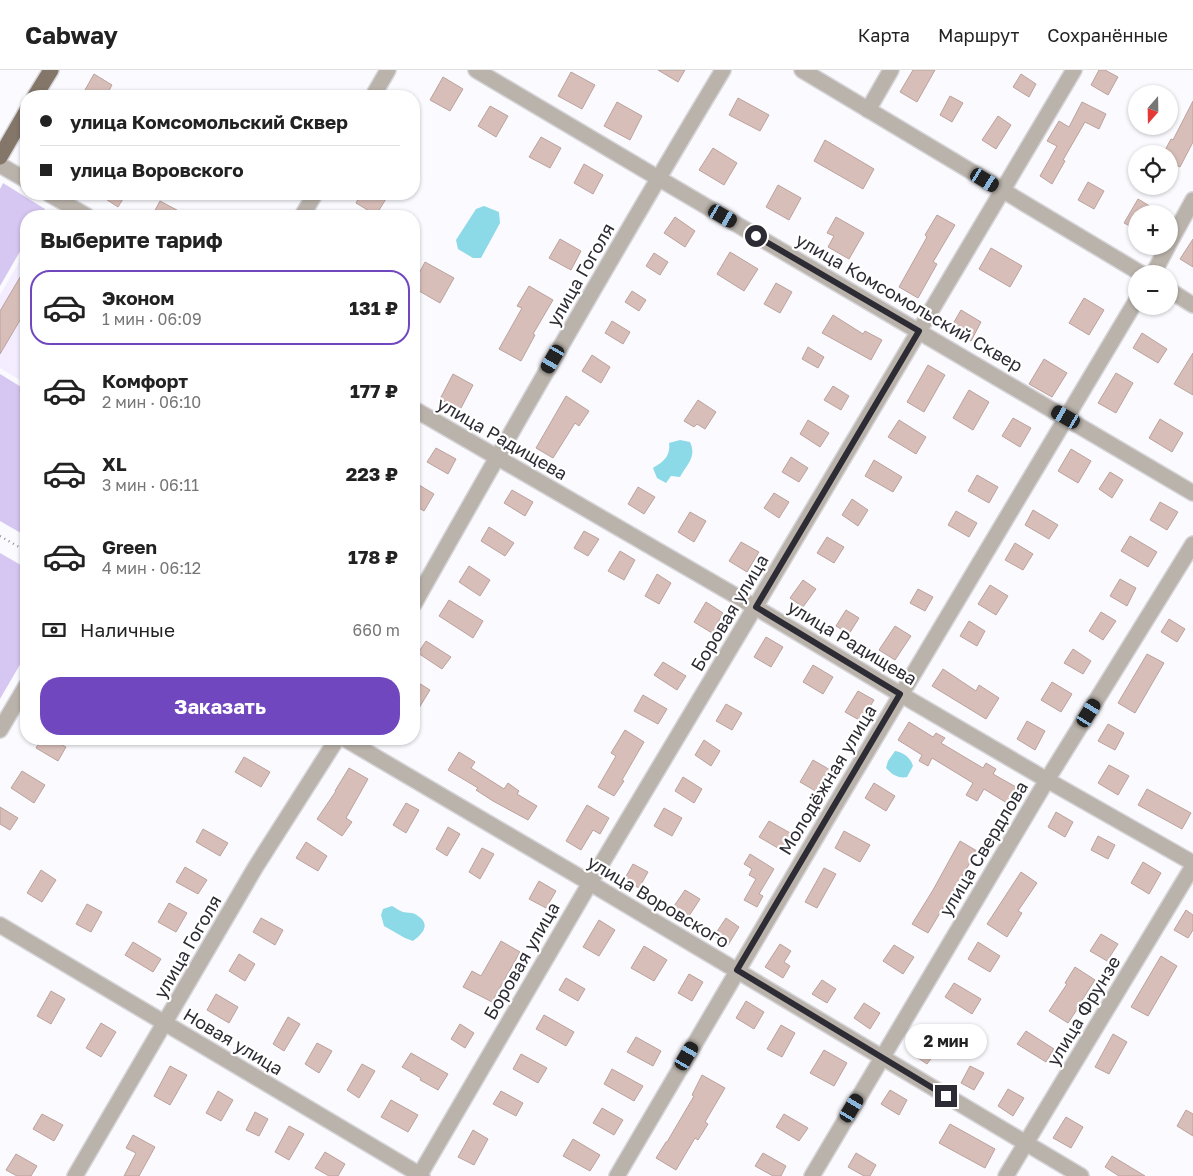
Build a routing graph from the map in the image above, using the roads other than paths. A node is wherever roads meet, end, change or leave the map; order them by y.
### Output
1 (51, 70) edge
2 (388, 70) edge
3 (476, 70) edge
4 (723, 70) edge
5 (802, 70) edge
6 (891, 70) edge
7 (1074, 70) edge
8 (39, 90) edge
9 (376, 90) edge
10 (868, 110) junction
11 (20, 122) edge
12 (0, 157) edge
13 (0, 165) edge
14 (20, 177) edge
15 (658, 178) junction
16 (1002, 190) junction
17 (59, 200) edge
18 (1193, 200) edge
19 (77, 210) edge
20 (1178, 227) edge
21 (1128, 266) edge
22 (1178, 296) edge
23 (1193, 305) edge
24 (1128, 314) edge
25 (919, 331) junction
26 (420, 413) edge
27 (1066, 417) junction
28 (496, 458) junction
29 (1193, 493) edge
30 (1193, 544) edge
31 (420, 593) edge
32 (756, 607) junction
33 (900, 694) junction
34 (20, 696) edge
35 (0, 730) edge
36 (333, 745) edge
37 (355, 745) edge
38 (1047, 780) junction
39 (1193, 865) edge
40 (590, 883) junction
41 (0, 925) edge
42 (737, 970) junction
43 (164, 1024) junction
44 (883, 1058) junction
45 (1026, 1143) junction
46 (75, 1176) edge
47 (420, 1176) edge
48 (617, 1176) edge
49 (812, 1176) edge
50 (1006, 1176) edge
51 (1081, 1176) edge

1 - 8 main road
2 - 9 street
3 - 15 street, улица Комсомольский Сквер
4 - 15 street, улица Гоголя
5 - 10 street
6 - 10 street
7 - 16 street, Боровая улица
10 - 16 street
11 - 12 main road
13 - 14 street
15 - 25 street, улица Комсомольский Сквер
15 - 28 street, улица Гоголя
16 - 21 street
16 - 25 street, Боровая улица
17 - 19 street
18 - 20 street
22 - 23 street
24 - 27 street, Молодёжная улица
25 - 27 street, улица Комсомольский Сквер
25 - 32 street, Боровая улица
26 - 28 street, улица Радищева
27 - 29 street, улица Комсомольский Сквер
27 - 33 street, Молодёжная улица
28 - 31 street, улица Гоголя
28 - 32 street, улица Радищева
30 - 38 street, улица Свердлова
32 - 33 street, улица Радищева
32 - 40 street, Боровая улица
33 - 38 street, улица Радищева
33 - 42 street, Молодёжная улица
34 - 35 street
36 - 43 street, улица Гоголя
37 - 40 street, улица Воровского
38 - 39 street, улица Радищева
38 - 44 street, улица Свердлова
39 - 45 street, улица Фрунзе
40 - 42 street, улица Воровского
40 - 47 street, Боровая улица
41 - 43 street, Новая улица
42 - 44 street, улица Воровского
42 - 48 street, Молодёжная улица
43 - 46 street, улица Гоголя
43 - 47 street, Новая улица
44 - 45 street, улица Воровского
44 - 49 street, улица Свердлова
45 - 50 street, улица Фрунзе
45 - 51 street, улица Воровского

